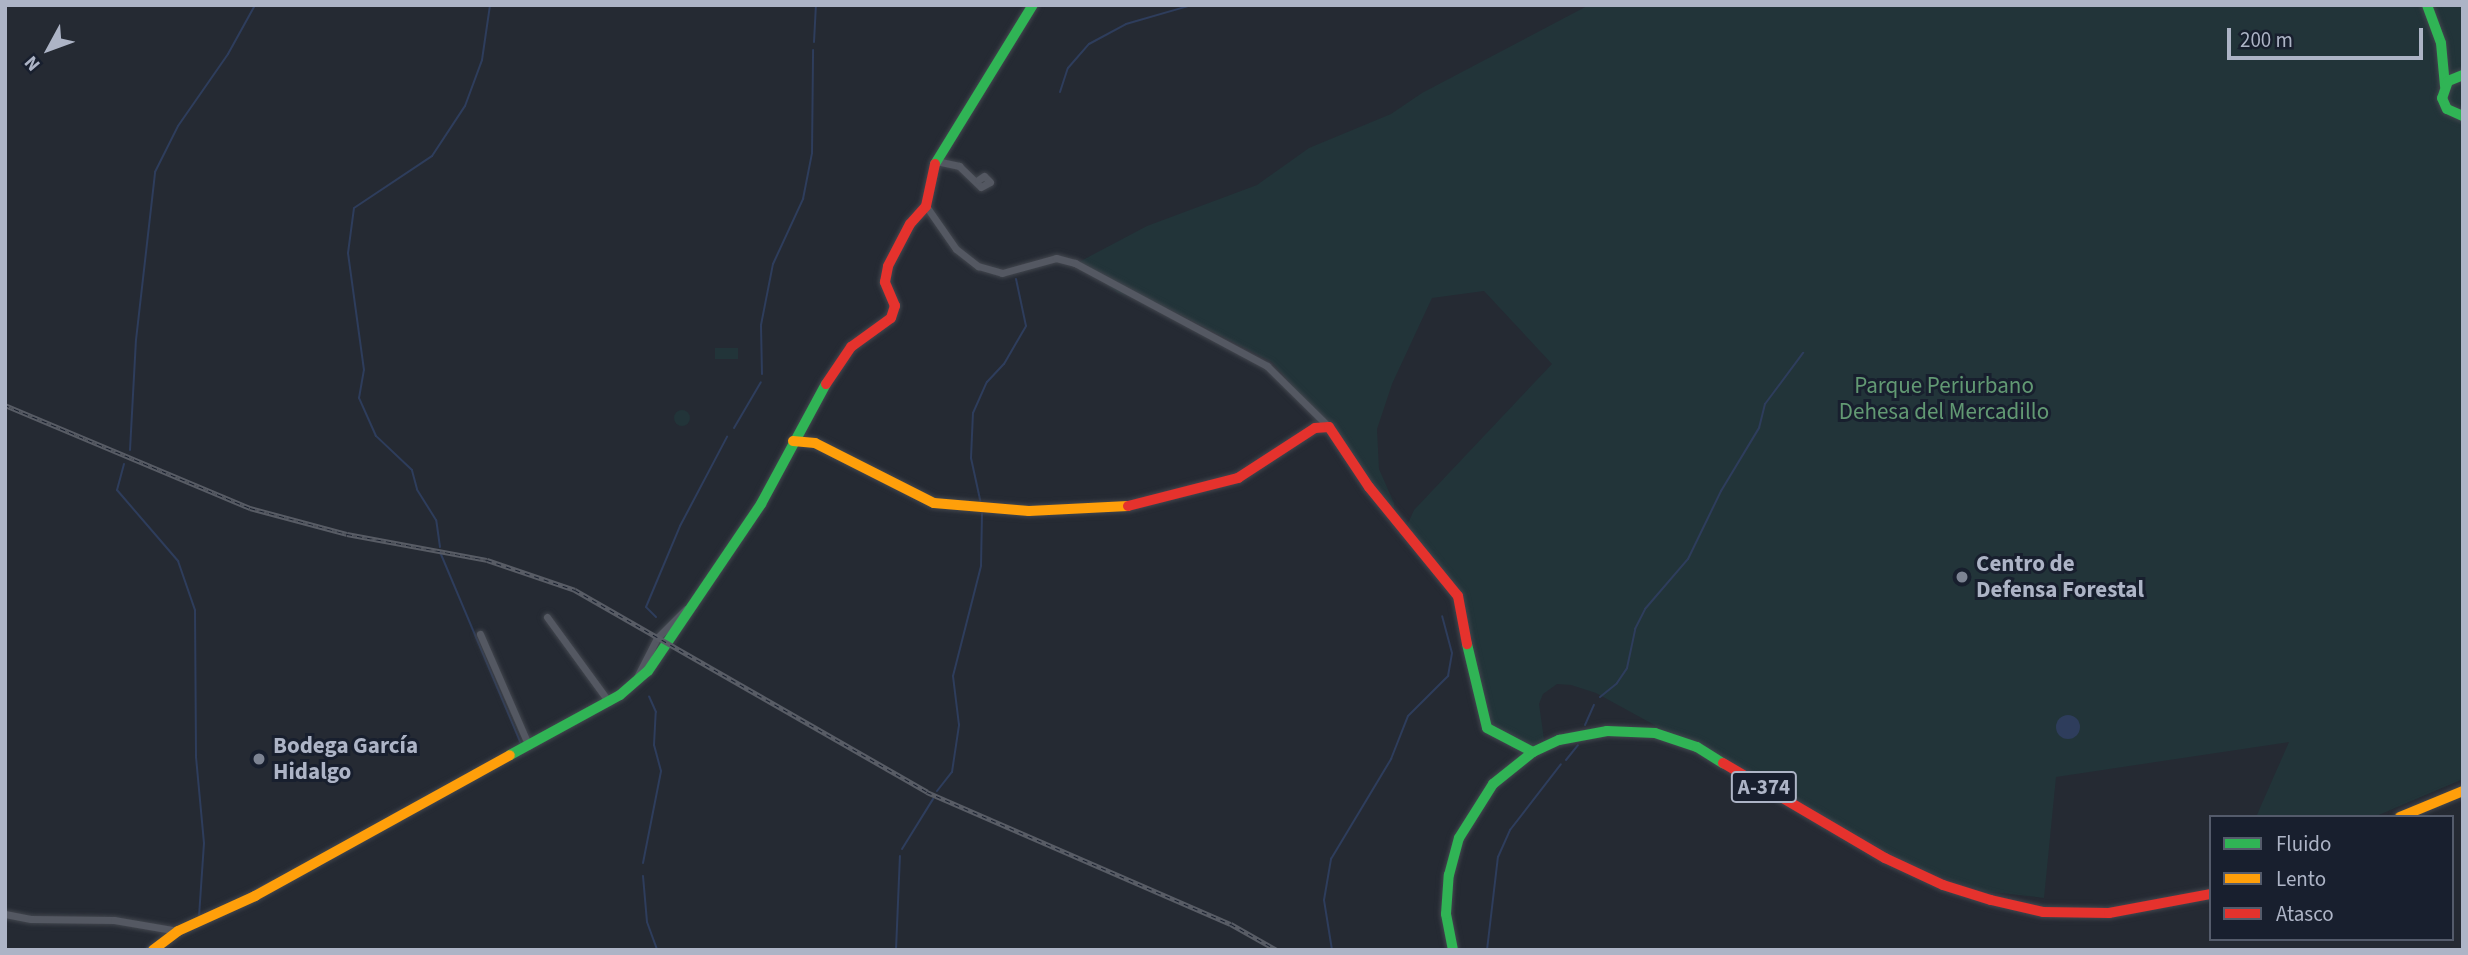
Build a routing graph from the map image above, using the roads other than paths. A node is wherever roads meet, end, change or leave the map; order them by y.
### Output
1 (1033, 5) edge
2 (2427, 5) edge
3 (2463, 75) edge
4 (2445, 86) junction
5 (2463, 116) edge
6 (936, 161) junction
7 (978, 180) dead end
8 (926, 206) junction
9 (1329, 427) junction
10 (793, 442) junction
11 (547, 617) dead end
12 (480, 634) dead end
13 (608, 702) junction
14 (529, 746) junction
15 (1533, 752) junction
16 (2462, 791) edge
17 (2405, 815) edge
18 (2209, 894) edge
19 (5, 914) edge
20 (178, 930) junction
21 (153, 950) edge
22 (1452, 950) edge

1 - 6 street
2 - 4 street
3 - 4 street
4 - 5 street
6 - 7 street
6 - 8 street
8 - 9 street
8 - 10 street
9 - 10 street
9 - 15 street
10 - 13 street
11 - 13 street
12 - 14 street
13 - 14 street
14 - 20 street
15 - 18 street, A-374
15 - 22 street, A-374
16 - 17 street
19 - 20 street
20 - 21 street

